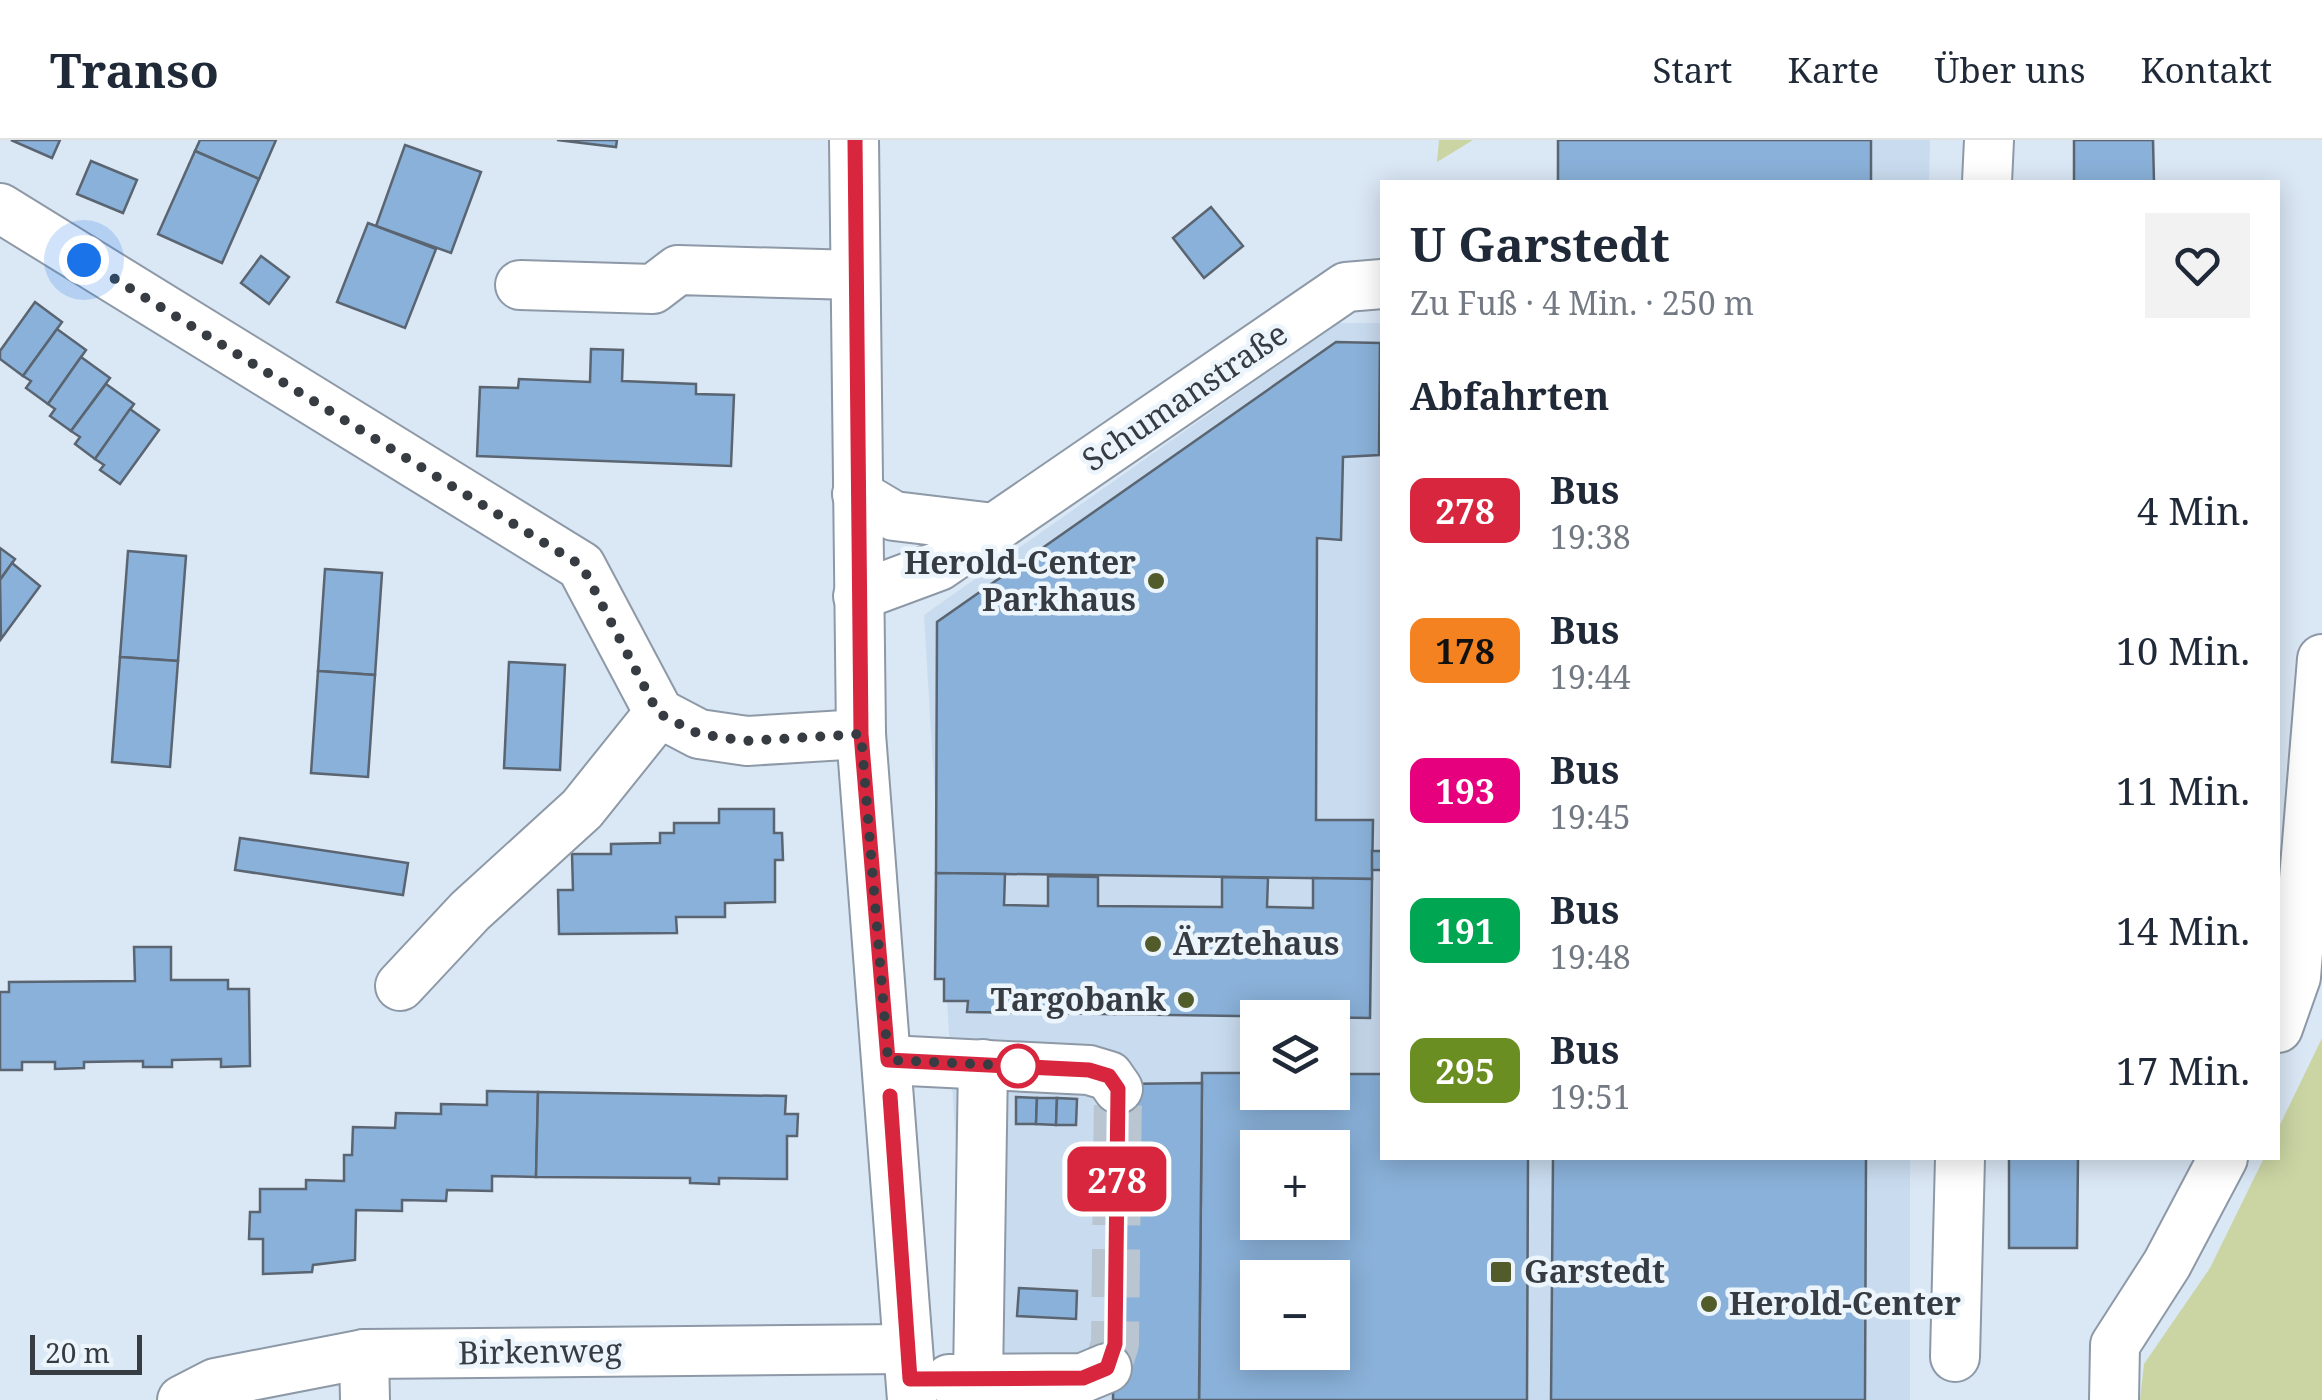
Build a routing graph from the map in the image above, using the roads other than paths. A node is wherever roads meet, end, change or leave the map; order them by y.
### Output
1 (854, 140) edge
2 (1989, 140) edge
3 (1986, 180) edge
4 (6, 224) edge
5 (855, 274) junction
6 (520, 284) dead end
7 (1380, 284) edge
8 (857, 494) junction
9 (994, 528) junction
10 (858, 596) junction
11 (2322, 660) edge
12 (658, 713) junction
13 (861, 734) junction
14 (400, 986) dead end
15 (2280, 1022) edge
16 (888, 1060) junction
17 (983, 1064) junction
18 (1118, 1089) dead end
19 (1960, 1160) edge
20 (2222, 1160) edge
21 (1955, 1357) dead end
22 (1107, 1368) dead end
23 (909, 1376) edge
24 (364, 1377) edge
25 (978, 1379) junction
26 (182, 1400) edge
27 (2114, 1400) edge

1 - 5 street
2 - 3 street
4 - 12 street
5 - 6 street
5 - 8 street
7 - 9 street, Schumanstraße
8 - 9 street
8 - 10 street
9 - 10 street, Schumanstraße
10 - 13 street
11 - 15 street
12 - 13 street
12 - 14 street
13 - 16 street
16 - 17 street
16 - 23 street
17 - 18 street
17 - 25 street
19 - 21 street
20 - 27 street
22 - 25 street, Birkenweg
23 - 24 street, Birkenweg
23 - 25 street, Birkenweg
24 - 26 street, Birkenweg

